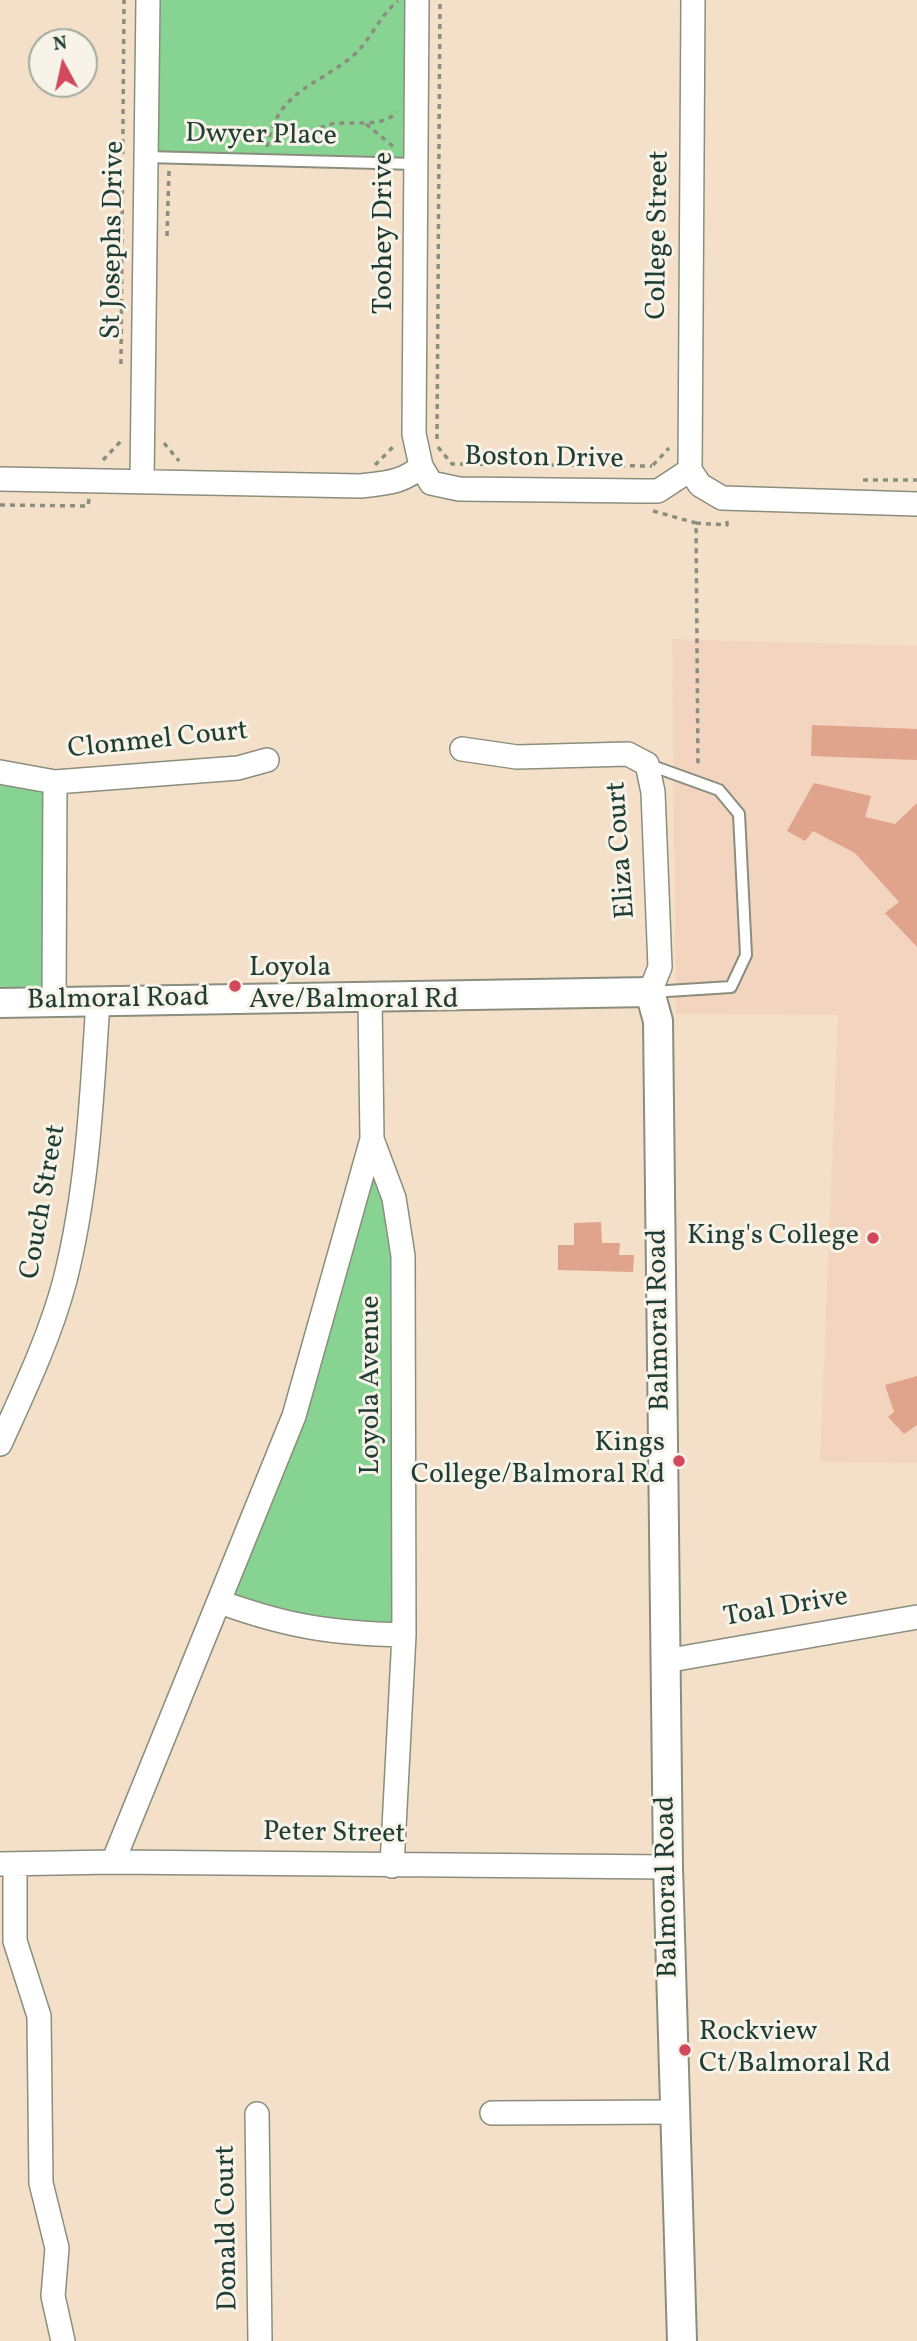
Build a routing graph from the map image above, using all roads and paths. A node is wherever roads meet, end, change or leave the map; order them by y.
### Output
1 (124, 0) edge
2 (148, 0) edge
3 (399, 0) edge
4 (417, 0) edge
5 (440, 0) edge
6 (693, 0) edge
7 (416, 102) junction
8 (364, 122) junction
9 (274, 123) junction
10 (146, 157) junction
11 (265, 160) junction
12 (414, 164) junction
13 (121, 367) dead end
14 (143, 440) junction
15 (424, 452) junction
16 (98, 460) dead end
17 (180, 463) dead end
18 (374, 465) dead end
19 (652, 466) dead end
20 (690, 470) junction
21 (0, 479) edge
22 (862, 480) dead end
23 (917, 480) edge
24 (142, 481) junction
25 (653, 491) junction
26 (917, 504) edge
27 (462, 749) dead end
28 (267, 760) dead end
29 (647, 764) junction
30 (0, 772) edge
31 (55, 782) junction
32 (698, 783) junction
33 (650, 992) junction
34 (370, 999) junction
35 (98, 1001) junction
36 (54, 1002) junction
37 (0, 1003) edge
38 (373, 1139) junction
39 (0, 1444) edge
40 (220, 1602) junction
41 (917, 1617) edge
42 (404, 1634) junction
43 (665, 1661) junction
44 (113, 1862) junction
45 (8, 1864) edge
46 (392, 1866) junction
47 (668, 1867) junction
48 (674, 2112) junction
49 (492, 2113) dead end
50 (257, 2114) dead end
51 (63, 2341) edge
52 (260, 2341) edge
53 (682, 2341) edge

1 - 13 path
2 - 10 street, St Josephs Drive
3 - 9 path
4 - 7 street, Toohey Drive
5 - 15 path
6 - 20 street, College Street
7 - 8 path
7 - 12 street, Toohey Drive
8 - 9 path
8 - 12 path
9 - 11 path
10 - 11 lane, Dwyer Place
10 - 14 street, St Josephs Drive
11 - 12 lane, Dwyer Place
12 - 15 street, Toohey Drive
14 - 16 path
14 - 17 path
14 - 24 street, St Josephs Drive
15 - 18 path
15 - 19 path
15 - 24 street
15 - 25 street, Boston Drive
20 - 25 street, Boston Drive
20 - 26 street
21 - 24 street
22 - 23 path
25 - 32 path
27 - 29 street, Eliza Court
28 - 31 street, Clonmel Court
29 - 32 lane
29 - 33 street, Eliza Court
30 - 31 street, Clonmel Court
31 - 36 street
32 - 33 lane
33 - 34 street, Balmoral Road
33 - 43 street, Balmoral Road
34 - 35 street, Balmoral Road
34 - 38 street, Loyola Avenue
35 - 36 street, Balmoral Road
35 - 39 street, Couch Street
36 - 37 street, Balmoral Road
38 - 40 street, Loyola Avenue
38 - 42 street, Loyola Avenue
40 - 42 street
40 - 44 street, Loyola Avenue
41 - 43 street, Toal Drive
42 - 46 street, Loyola Avenue
43 - 47 street, Balmoral Road
44 - 45 street, Peter Street
44 - 46 street, Peter Street
45 - 51 street
46 - 47 street, Peter Street
47 - 48 street, Balmoral Road
48 - 49 street
48 - 53 street, Balmoral Road
50 - 52 street, Donald Court

